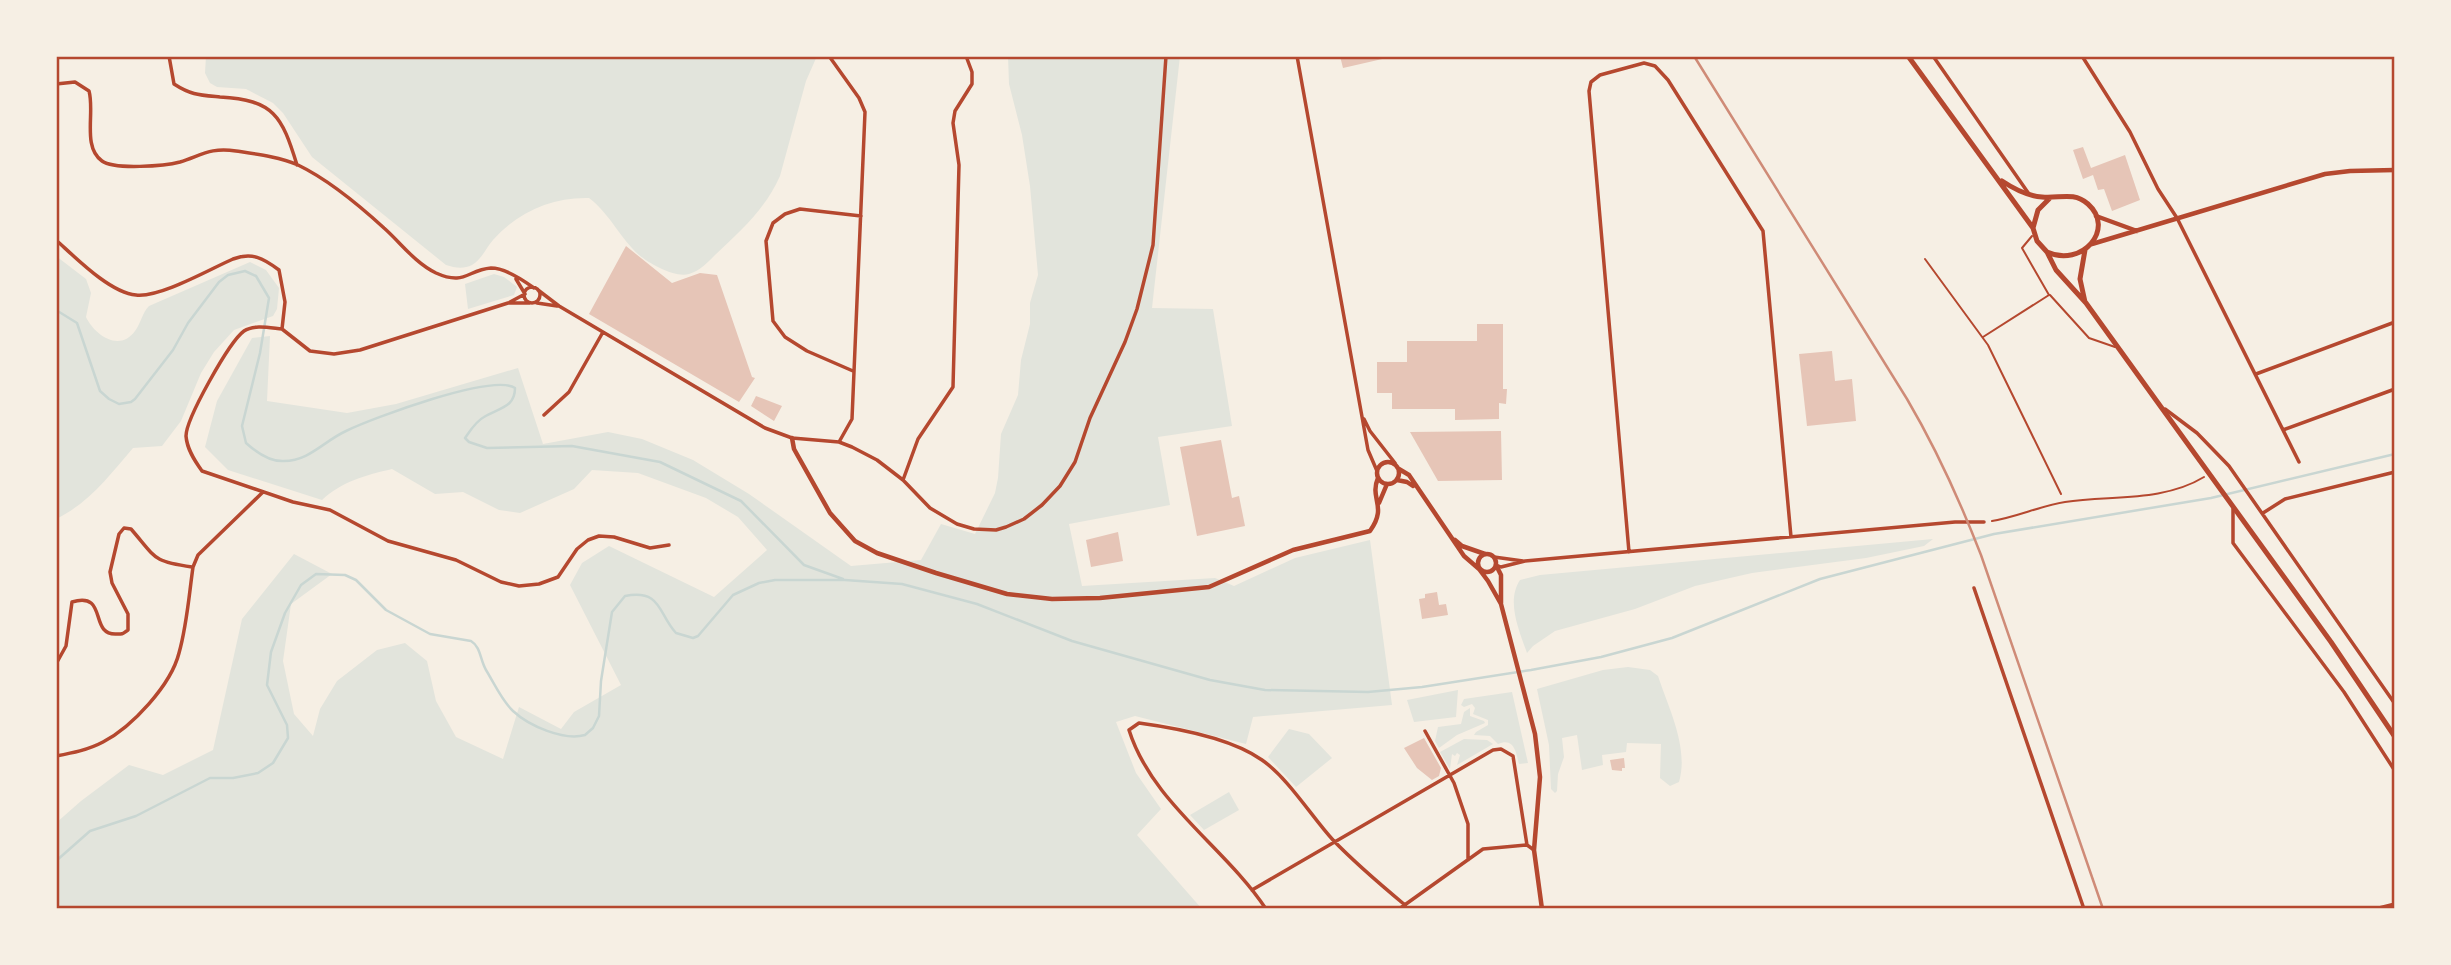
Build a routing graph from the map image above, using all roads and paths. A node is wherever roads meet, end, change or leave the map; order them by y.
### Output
1 (169, 56) edge
2 (829, 56) edge
3 (966, 56) edge
4 (1167, 56) edge
5 (1297, 56) edge
6 (1908, 56) edge
7 (1933, 56) edge
8 (2082, 56) edge
9 (56, 84) edge
10 (297, 165) junction
11 (2395, 170) edge
12 (1996, 177) junction
13 (2030, 195) junction
14 (2050, 198) junction
15 (861, 216) junction
16 (2096, 216) junction
17 (2177, 218) junction
18 (2034, 231) junction
19 (2138, 231) junction
20 (56, 240) edge
21 (2091, 244) junction
22 (2085, 250) junction
23 (2047, 252) junction
24 (1925, 259) dead end
25 (515, 277) junction
26 (536, 289) junction
27 (525, 295) junction
28 (2049, 295) junction
29 (508, 303) junction
30 (532, 303) junction
31 (2086, 303) junction
32 (559, 306) junction
33 (2395, 322) edge
34 (282, 329) junction
35 (603, 332) junction
36 (1983, 338) junction
37 (2118, 348) junction
38 (854, 372) junction
39 (2255, 375) junction
40 (2395, 389) edge
41 (2161, 407) junction
42 (1361, 411) junction
43 (544, 415) dead end
44 (2283, 430) junction
45 (792, 438) junction
46 (839, 442) junction
47 (2299, 462) dead end
48 (1395, 463) junction
49 (1399, 470) junction
50 (1377, 471) junction
51 (2395, 471) edge
52 (2208, 474) junction
53 (1378, 478) junction
54 (903, 480) junction
55 (1397, 480) junction
56 (1387, 484) junction
57 (1417, 488) junction
58 (263, 492) junction
59 (2061, 494) dead end
60 (1379, 504) junction
61 (2233, 509) junction
62 (2263, 513) junction
63 (1984, 523) joint
64 (1449, 536) junction
65 (1791, 537) junction
66 (669, 545) dead end
67 (1629, 552) junction
68 (1485, 554) junction
69 (1494, 557) junction
70 (1525, 561) junction
71 (1511, 564) junction
72 (1496, 565) junction
73 (193, 567) junction
74 (1479, 569) junction
75 (1501, 575) junction
76 (1974, 589) dead end
77 (1501, 604) junction
78 (56, 664) edge
79 (2395, 704) edge
80 (1425, 731) dead end
81 (2395, 737) edge
82 (56, 756) edge
83 (2395, 771) edge
84 (1450, 776) junction
85 (1335, 842) junction
86 (1527, 845) junction
87 (1534, 850) junction
88 (1468, 860) junction
89 (1252, 890) junction
90 (2395, 904) edge
91 (1406, 907) edge
92 (1266, 909) edge
93 (1399, 909) edge
94 (1542, 909) edge
95 (2084, 909) edge
96 (2375, 909) edge

1 - 10 street
2 - 15 street
3 - 54 street
4 - 54 street
5 - 42 street
6 - 12 main road
7 - 13 street
8 - 17 street
9 - 10 street
10 - 25 street
11 - 17 street
12 - 13 main road
12 - 18 main road
13 - 14 main road
14 - 16 main road
14 - 18 main road
15 - 38 street
15 - 38 street
16 - 19 street
16 - 21 main road
17 - 19 street
17 - 39 street
18 - 23 main road
18 - 28 lane
19 - 21 street
20 - 34 street
21 - 22 main road
22 - 23 main road
22 - 31 main road
23 - 31 main road
24 - 36 lane
25 - 26 street
25 - 27 street
26 - 27 street
26 - 30 street
26 - 32 street
27 - 29 street
27 - 30 street
28 - 36 lane
28 - 37 lane
29 - 30 street
29 - 34 street
30 - 32 street
31 - 37 main road
32 - 35 street
33 - 39 street
34 - 58 street
35 - 43 street
35 - 45 street
36 - 59 lane
37 - 41 main road
38 - 46 street
39 - 44 street
40 - 44 street
41 - 52 main road
41 - 62 street
42 - 48 street
42 - 50 street
44 - 47 street
45 - 46 street
45 - 60 street
46 - 54 street
48 - 49 street
48 - 50 street
49 - 55 street
49 - 57 street
50 - 53 street
51 - 62 street
52 - 61 main road
52 - 63 path
53 - 56 street
53 - 60 street
55 - 56 street
55 - 57 street
56 - 60 street
57 - 64 street
58 - 66 street
58 - 73 street
61 - 81 main road
61 - 83 street
62 - 79 street
63 - 65 street
64 - 68 street
64 - 74 street
65 - 67 street
65 - 67 street
67 - 70 street
68 - 69 street
68 - 74 street
69 - 70 street
69 - 72 street
70 - 71 street
71 - 72 street
71 - 75 street
72 - 74 street
72 - 75 street
73 - 78 street
73 - 82 street
74 - 77 street
75 - 77 street
76 - 95 street
77 - 87 street
80 - 84 street
84 - 85 street
84 - 86 street
84 - 88 street
85 - 89 street
85 - 89 street
85 - 91 street
86 - 87 street
86 - 88 street
87 - 94 street
88 - 91 street
89 - 92 street
90 - 96 street
91 - 93 street

